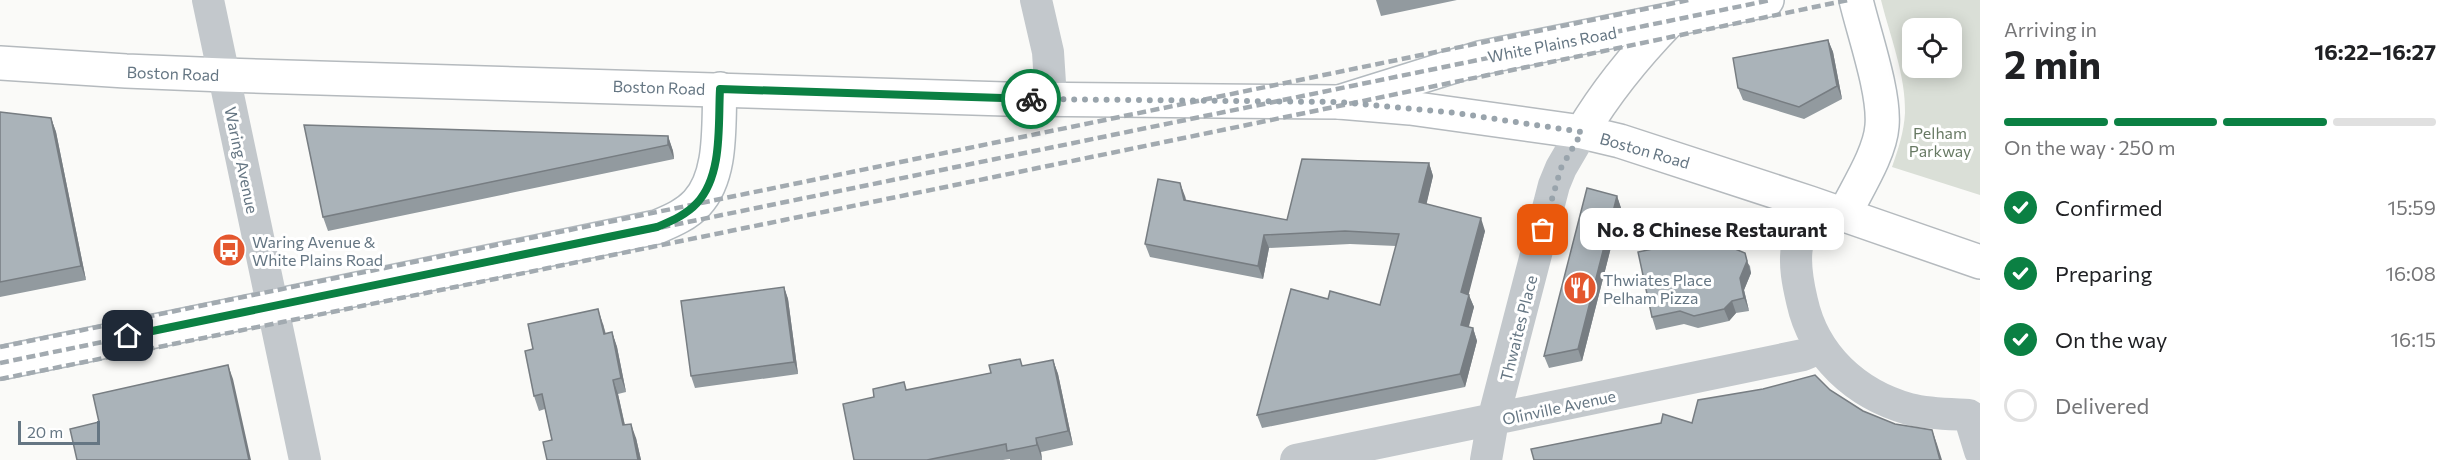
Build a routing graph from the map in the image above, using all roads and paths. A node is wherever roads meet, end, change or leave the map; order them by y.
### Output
1 (208, 0) edge
2 (1036, 0) edge
3 (1767, 0) edge
4 (1856, 0) edge
5 (1670, 21) junction
6 (0, 63) edge
7 (224, 75) junction
8 (720, 89) junction
9 (1051, 99) junction
10 (1339, 102) junction
11 (1582, 132) junction
12 (1810, 203) junction
13 (1844, 215) junction
14 (1980, 262) edge
15 (273, 307) junction
16 (1820, 348) junction
17 (0, 363) edge
18 (1493, 420) junction
19 (1980, 451) edge
20 (305, 460) edge
21 (1296, 460) edge
22 (1486, 460) edge

1 - 7 street, Waring Avenue
2 - 9 street
3 - 5 main road, White Plains Road
4 - 13 main road
5 - 10 main road, White Plains Road
5 - 11 main road
6 - 7 main road, Boston Road
7 - 8 main road, Boston Road
7 - 15 street, Waring Avenue
8 - 9 main road, Boston Road
8 - 15 main road
9 - 10 main road, Boston Road
10 - 11 main road, Boston Road
11 - 12 main road, Boston Road
11 - 18 street, Thwaites Place
12 - 13 main road, Boston Road
12 - 16 street
13 - 14 main road, Boston Road
15 - 17 main road
15 - 20 street, Waring Avenue
16 - 18 street, Olinville Avenue
16 - 19 street
18 - 21 street, Olinville Avenue
18 - 22 street, Thwaites Place

